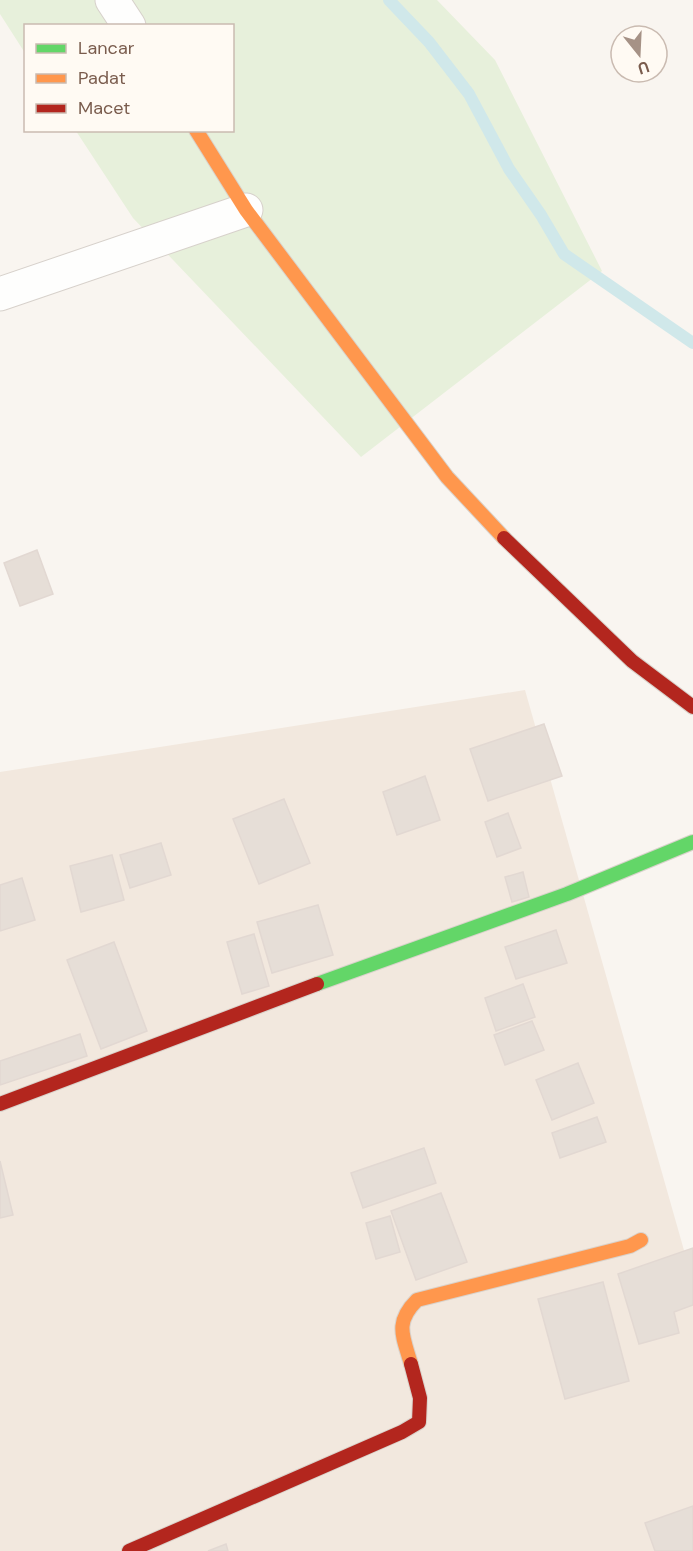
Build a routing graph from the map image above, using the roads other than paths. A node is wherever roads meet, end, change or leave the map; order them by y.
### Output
1 (112, 0) edge
2 (128, 24) edge
3 (197, 132) edge
4 (246, 210) junction
5 (0, 294) edge
6 (693, 707) edge
7 (693, 843) edge
8 (0, 1104) edge
9 (641, 1240) dead end
10 (129, 1551) edge

1 - 2 street
3 - 4 street
4 - 5 street
4 - 6 street
7 - 8 street
9 - 10 street

